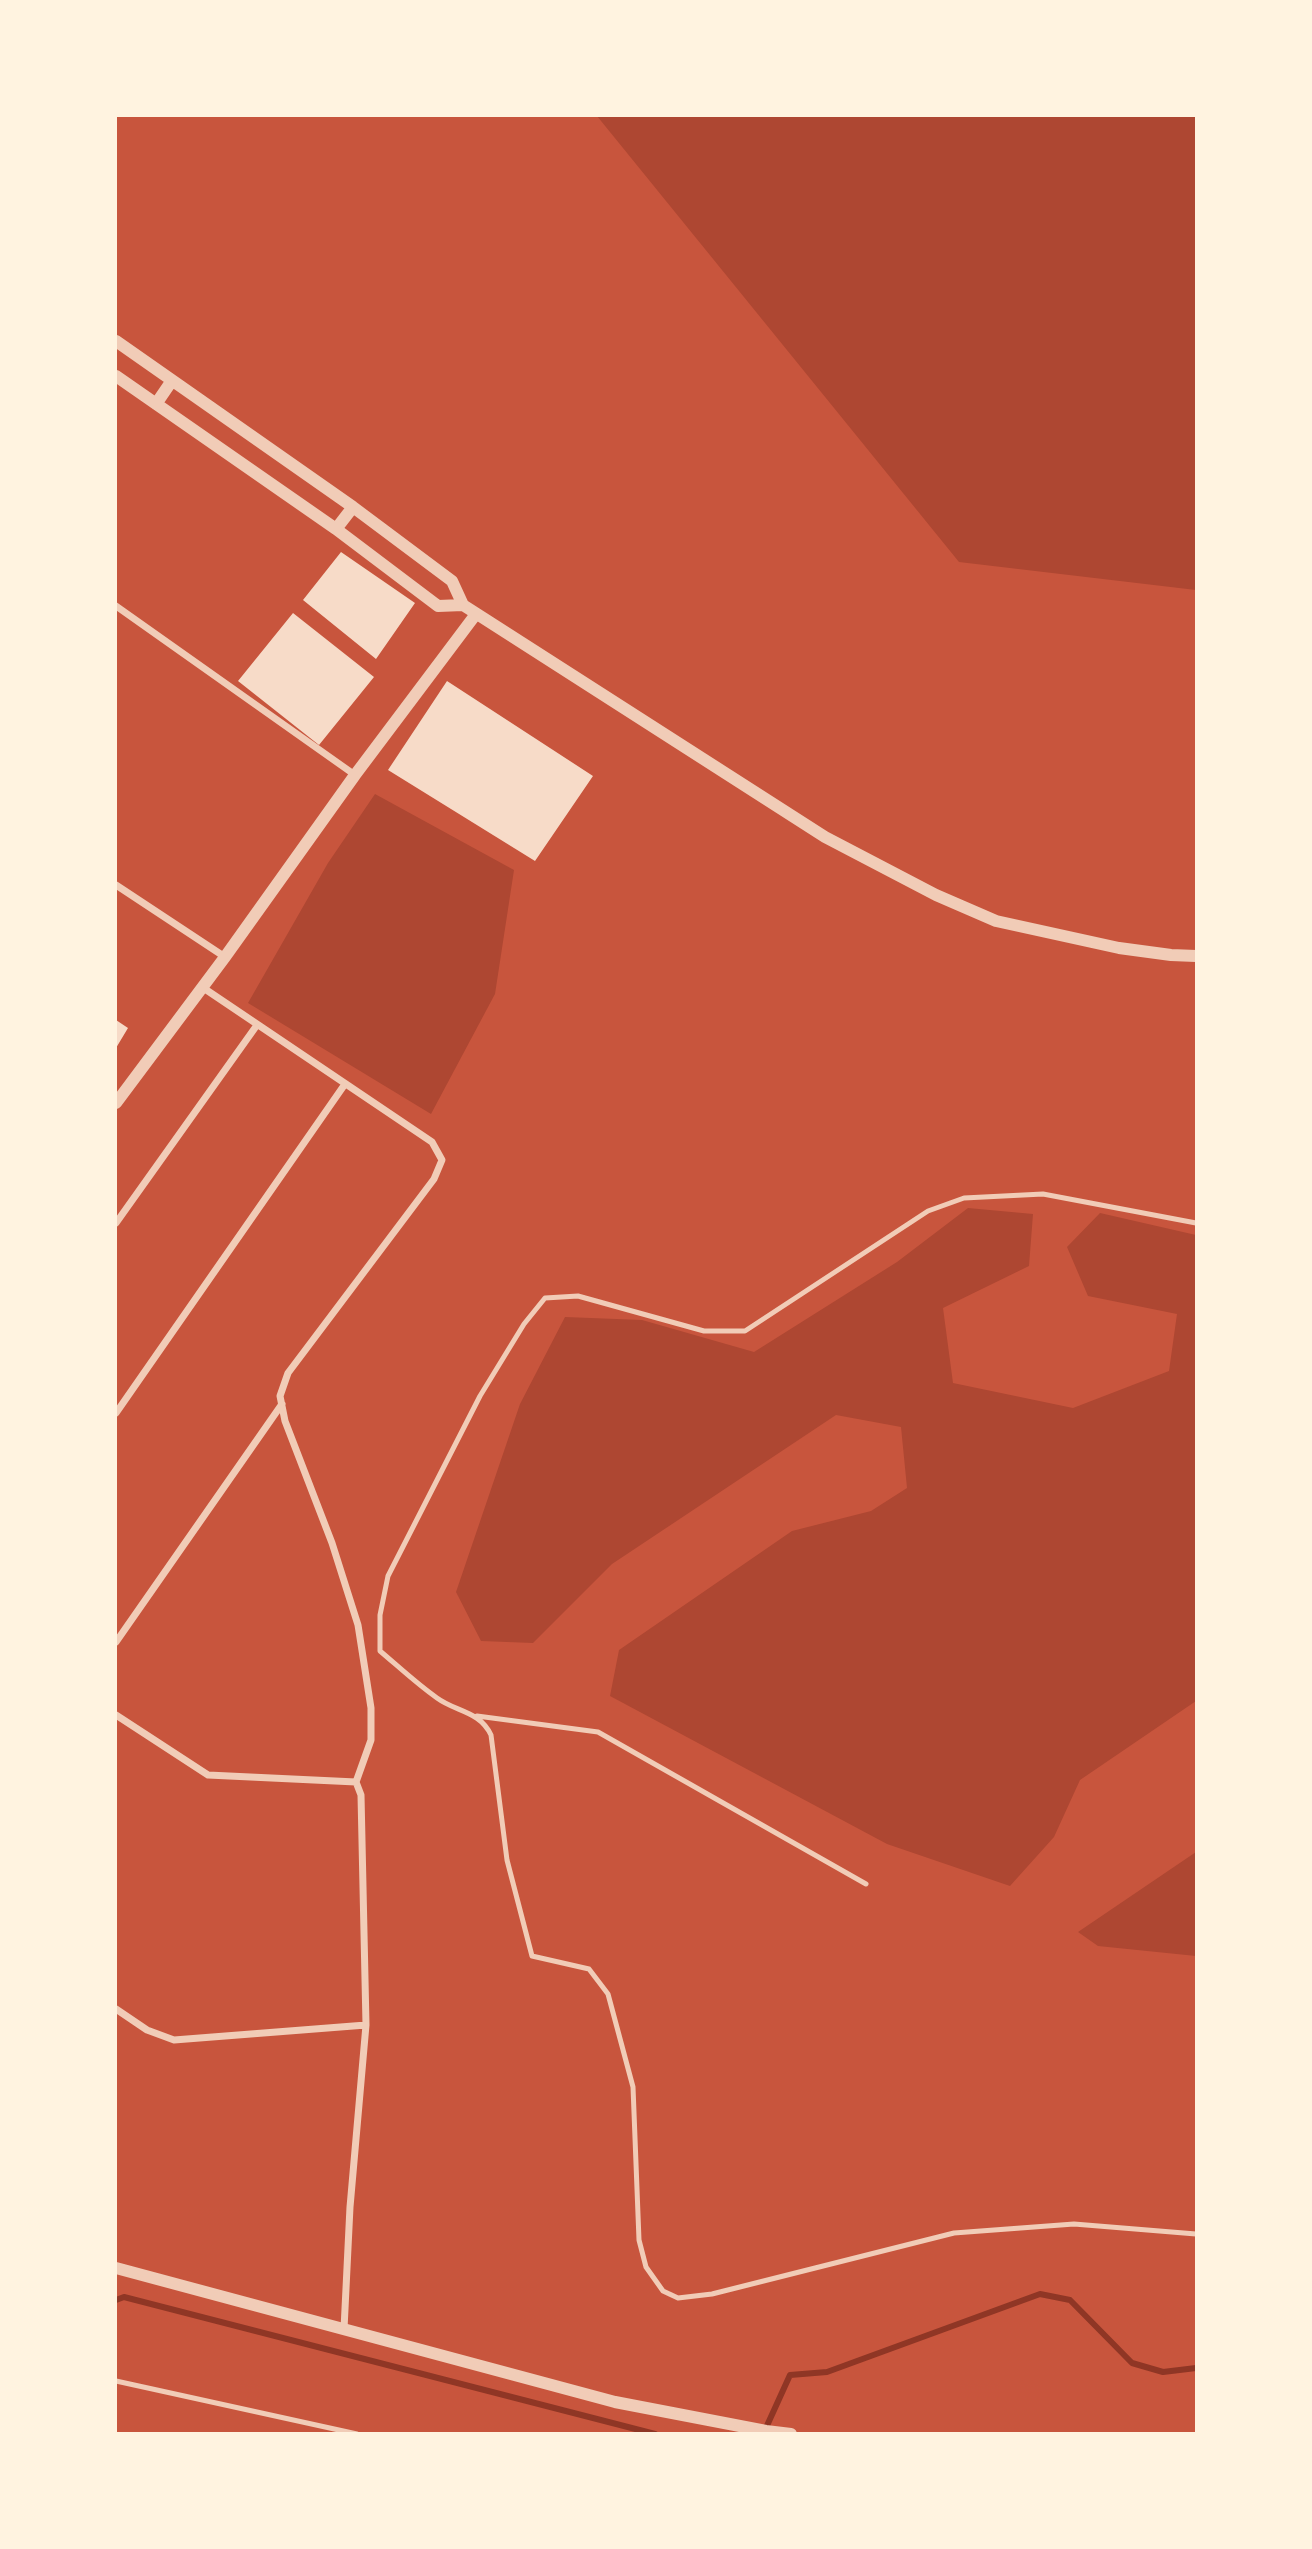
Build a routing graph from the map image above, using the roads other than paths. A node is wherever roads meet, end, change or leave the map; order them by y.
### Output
1 (116, 341) edge
2 (116, 376) edge
3 (171, 382) junction
4 (156, 404) junction
5 (353, 507) junction
6 (336, 528) junction
7 (463, 605) junction
8 (116, 606) edge
9 (477, 614) junction
10 (355, 775) junction
11 (116, 885) edge
12 (1196, 956) edge
13 (225, 957) junction
14 (201, 987) junction
15 (257, 1024) junction
16 (345, 1084) junction
17 (116, 1103) edge
18 (116, 1223) edge
19 (1196, 1223) edge
20 (282, 1404) junction
21 (116, 1413) edge
22 (116, 1642) edge
23 (116, 1715) edge
24 (477, 1716) junction
25 (356, 1782) junction
26 (866, 1884) dead end
27 (116, 2009) edge
28 (366, 2025) junction
29 (1196, 2234) edge
30 (116, 2267) edge
31 (344, 2329) junction
32 (116, 2381) edge
33 (357, 2434) edge
34 (791, 2434) edge

1 - 3 street
2 - 4 street
3 - 4 street
3 - 5 street
4 - 6 street
5 - 6 street
5 - 7 street
6 - 7 street
7 - 9 street
8 - 10 street
9 - 10 street
9 - 12 street
10 - 13 street
11 - 13 street
13 - 14 street
14 - 15 street
14 - 17 street
15 - 16 street
15 - 18 street
16 - 20 street
16 - 21 street
19 - 24 lane
20 - 22 street
20 - 25 street
23 - 25 street
24 - 26 lane
24 - 29 lane
25 - 28 street
27 - 28 street
28 - 31 street
30 - 31 street
31 - 34 street
32 - 33 lane

